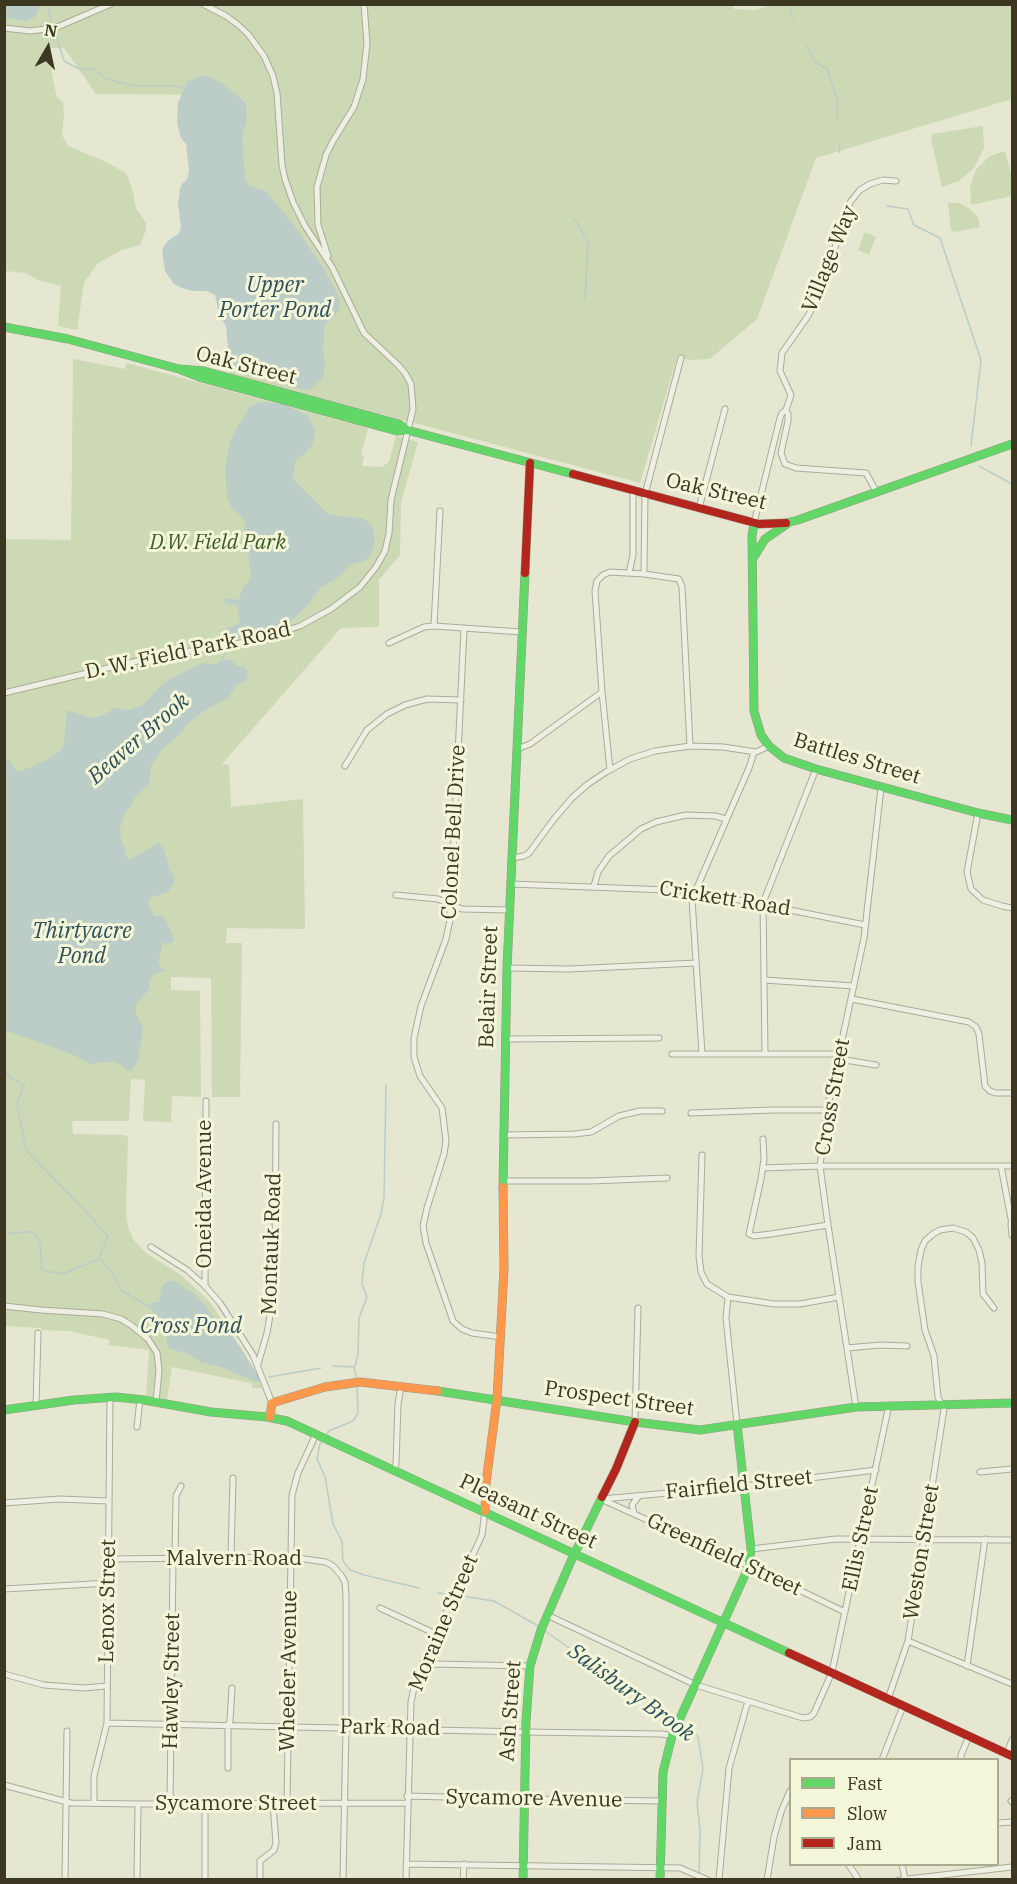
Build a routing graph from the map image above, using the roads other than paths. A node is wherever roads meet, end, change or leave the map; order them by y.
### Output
1 (111, 4) edge
2 (203, 4) edge
3 (364, 4) edge
4 (4, 28) edge
5 (896, 181) dead end
6 (331, 263) junction
7 (4, 327) edge
8 (681, 358) dead end
9 (725, 409) dead end
10 (786, 410) junction
11 (407, 430) junction
12 (1012, 444) edge
13 (530, 463) junction
14 (633, 490) junction
15 (877, 493) junction
16 (645, 494) junction
17 (699, 508) junction
18 (440, 511) dead end
19 (754, 523) junction
20 (789, 523) junction
21 (753, 564) junction
22 (629, 573) junction
23 (644, 574) junction
24 (434, 626) junction
25 (464, 629) junction
26 (521, 632) junction
27 (389, 643) dead end
28 (602, 692) junction
29 (4, 693) edge
30 (461, 700) junction
31 (690, 746) junction
32 (769, 746) junction
33 (517, 749) junction
34 (754, 752) junction
35 (345, 766) dead end
36 (816, 769) junction
37 (610, 770) junction
38 (881, 788) junction
39 (978, 813) junction
40 (726, 819) junction
41 (1012, 820) edge
42 (512, 858) junction
43 (511, 884) junction
44 (594, 886) junction
45 (694, 891) junction
46 (396, 895) dead end
47 (763, 903) junction
48 (452, 904) junction
49 (1012, 908) edge
50 (509, 910) junction
51 (866, 925) junction
52 (696, 963) junction
53 (507, 968) junction
54 (764, 980) junction
55 (854, 986) junction
56 (852, 999) junction
57 (659, 1038) dead end
58 (505, 1039) junction
59 (672, 1054) dead end
60 (702, 1054) junction
61 (765, 1054) junction
62 (840, 1056) junction
63 (876, 1065) dead end
64 (1012, 1093) edge
65 (206, 1101) dead end
66 (827, 1110) junction
67 (663, 1111) dead end
68 (691, 1113) dead end
69 (276, 1124) dead end
70 (503, 1135) junction
71 (764, 1139) dead end
72 (702, 1155) dead end
73 (820, 1166) junction
74 (1001, 1166) junction
75 (1012, 1166) edge
76 (763, 1168) junction
77 (667, 1178) dead end
78 (503, 1181) junction
79 (1012, 1224) edge
80 (828, 1225) junction
81 (1012, 1235) edge
82 (151, 1247) dead end
83 (206, 1286) junction
84 (728, 1297) junction
85 (839, 1297) junction
86 (4, 1306) edge
87 (638, 1308) dead end
88 (994, 1308) dead end
89 (38, 1333) dead end
90 (501, 1337) junction
91 (907, 1346) dead end
92 (846, 1348) junction
93 (258, 1364) junction
94 (401, 1386) junction
95 (110, 1397) junction
96 (140, 1399) junction
97 (497, 1399) junction
98 (156, 1402) junction
99 (273, 1403) junction
100 (941, 1404) junction
101 (1012, 1404) edge
102 (36, 1405) junction
103 (889, 1405) junction
104 (856, 1407) junction
105 (4, 1410) edge
106 (270, 1417) junction
107 (635, 1422) junction
108 (737, 1424) junction
109 (137, 1427) dead end
110 (321, 1436) junction
111 (1012, 1469) edge
112 (394, 1470) junction
113 (876, 1470) junction
114 (980, 1472) dead end
115 (233, 1478) dead end
116 (181, 1486) dead end
117 (745, 1486) junction
118 (639, 1496) junction
119 (602, 1499) junction
120 (108, 1501) junction
121 (4, 1503) edge
122 (485, 1511) junction
123 (635, 1514) junction
124 (861, 1539) junction
125 (924, 1539) junction
126 (985, 1539) junction
127 (1012, 1540) edge
128 (751, 1549) junction
129 (575, 1554) junction
130 (231, 1557) junction
131 (290, 1557) junction
132 (109, 1558) junction
133 (174, 1559) junction
134 (749, 1566) junction
135 (109, 1583) junction
136 (4, 1589) edge
137 (380, 1608) dead end
138 (846, 1612) junction
139 (548, 1615) junction
140 (725, 1622) junction
141 (436, 1634) junction
142 (908, 1641) junction
143 (422, 1665) junction
144 (530, 1666) junction
145 (967, 1666) junction
146 (832, 1672) junction
147 (4, 1674) edge
148 (1012, 1684) edge
149 (696, 1685) junction
150 (107, 1686) junction
151 (231, 1688) dead end
152 (888, 1699) junction
153 (748, 1701) junction
154 (903, 1706) junction
155 (107, 1723) junction
156 (172, 1724) junction
157 (228, 1726) junction
158 (289, 1727) junction
159 (346, 1727) junction
160 (409, 1729) junction
161 (67, 1731) dead end
162 (525, 1732) junction
163 (672, 1736) junction
164 (969, 1736) junction
165 (1012, 1740) edge
166 (1010, 1754) edge
167 (883, 1758) edge
168 (962, 1758) edge
169 (228, 1768) dead end
170 (4, 1785) edge
171 (789, 1793) edge
172 (407, 1796) junction
173 (524, 1799) junction
174 (662, 1801) junction
175 (66, 1802) junction
176 (93, 1803) junction
177 (345, 1803) junction
178 (407, 1803) junction
179 (138, 1804) junction
180 (170, 1804) junction
181 (205, 1804) junction
182 (273, 1804) junction
183 (287, 1804) junction
184 (406, 1864) junction
185 (464, 1864) junction
186 (524, 1865) junction
187 (849, 1866) edge
188 (970, 1866) edge
189 (1012, 1867) edge
190 (660, 1868) junction
191 (970, 1872) junction
192 (940, 1877) edge
193 (905, 1879) edge
194 (65, 1880) edge
195 (137, 1880) edge
196 (205, 1880) edge
197 (260, 1880) edge
198 (344, 1880) edge
199 (405, 1880) edge
200 (463, 1880) edge
201 (523, 1880) edge
202 (660, 1880) edge
203 (708, 1880) edge
204 (719, 1880) edge
205 (767, 1880) edge
206 (859, 1880) edge
207 (899, 1880) edge

1 - 4 street
2 - 6 street, D. W. Field Park Road
3 - 6 street, D. W. Field Park Road
5 - 10 street, Village Way
6 - 11 street, D. W. Field Park Road
7 - 11 main road, Oak Street
8 - 16 street
9 - 17 street
10 - 15 street, Village Way
10 - 19 street
11 - 13 main road, Oak Street
11 - 29 street, D. W. Field Park Road
12 - 15 main road, Oak Street
13 - 14 main road, Oak Street
13 - 26 main road, Belair Street
14 - 16 main road, Oak Street
14 - 22 street
15 - 20 main road, Oak Street
16 - 17 main road, Oak Street
16 - 23 street
17 - 19 main road, Oak Street
18 - 24 street
19 - 20 main road, Oak Street
19 - 21 main road, Battles Street
20 - 21 main road, Battles Street
21 - 32 main road, Battles Street
22 - 23 street
22 - 28 street
23 - 31 street
24 - 25 street
24 - 27 street
25 - 26 street
25 - 30 street, Colonel Bell Drive
26 - 33 main road, Belair Street
28 - 33 street
28 - 37 street
30 - 35 street
30 - 48 street, Colonel Bell Drive
31 - 34 street
31 - 37 street
32 - 34 street
32 - 36 main road, Battles Street
33 - 42 main road, Belair Street
34 - 40 street
36 - 38 main road, Battles Street
36 - 47 street
37 - 42 street
38 - 39 main road, Battles Street
38 - 51 street, Cross Street
39 - 41 main road, Battles Street
39 - 49 street
40 - 44 street
40 - 45 street
42 - 43 main road, Belair Street
43 - 44 street, Crickett Road
43 - 50 main road, Belair Street
44 - 45 street, Crickett Road
45 - 47 street, Crickett Road
45 - 52 street
46 - 48 street
47 - 51 street, Crickett Road
47 - 54 street
48 - 50 street
48 - 90 street, Colonel Bell Drive
50 - 53 main road, Belair Street
51 - 55 street, Cross Street
52 - 53 street
52 - 60 street
53 - 58 main road, Belair Street
54 - 55 street
54 - 61 street
55 - 56 street, Cross Street
56 - 62 street, Cross Street
56 - 64 street
57 - 58 street
58 - 70 main road, Belair Street
59 - 60 street
60 - 61 street
61 - 62 street
62 - 63 street
62 - 66 street, Cross Street
65 - 83 street, Oneida Avenue
66 - 68 street
66 - 73 street, Cross Street
67 - 70 street
69 - 93 street, Montauk Road
70 - 78 main road, Belair Street
71 - 76 street
72 - 84 street
73 - 74 street
73 - 76 street
73 - 80 street, Cross Street
74 - 75 street
74 - 79 street
76 - 80 street
77 - 78 street
78 - 90 main road, Belair Street
79 - 81 street
80 - 85 street, Cross Street
82 - 83 street
83 - 93 street
84 - 85 street
84 - 108 street
85 - 92 street, Cross Street
86 - 98 street
87 - 107 street
88 - 100 street, Weston Street
89 - 102 street
90 - 97 main road, Belair Street
91 - 92 street
92 - 104 street, Cross Street
93 - 99 street
94 - 97 main road, Prospect Street
94 - 99 main road, Prospect Street
94 - 112 street
95 - 96 main road, Pleasant Street
95 - 102 main road, Pleasant Street
95 - 120 street, Lenox Street
96 - 98 main road, Pleasant Street
96 - 109 street
97 - 107 main road, Prospect Street
97 - 122 main road, Belair Street
98 - 106 main road, Pleasant Street
99 - 106 main road
100 - 101 main road, Prospect Street
100 - 103 main road, Prospect Street
100 - 125 street, Weston Street
102 - 105 main road, Pleasant Street
103 - 104 main road, Prospect Street
103 - 113 street, Ellis Street
104 - 108 main road, Prospect Street
106 - 110 main road, Pleasant Street
107 - 108 main road, Prospect Street
107 - 119 main road, Ash Street
108 - 117 main road
110 - 112 main road, Pleasant Street
110 - 131 street, Wheeler Avenue
111 - 114 street
112 - 122 main road, Pleasant Street
113 - 117 street, Fairfield Street
113 - 124 street, Ellis Street
115 - 130 street
116 - 133 street, Hawley Street
117 - 118 street, Fairfield Street
117 - 128 main road
118 - 119 street, Fairfield Street
118 - 123 street
119 - 123 street, Greenfield Street
119 - 129 main road, Ash Street
120 - 121 street
120 - 132 street, Lenox Street
122 - 129 main road, Pleasant Street
122 - 141 street, Moraine Street
123 - 134 street, Greenfield Street
124 - 125 street
124 - 128 street
124 - 138 street, Ellis Street
125 - 126 street
125 - 142 street, Weston Street
126 - 127 street
126 - 145 street
128 - 134 main road
129 - 139 main road, Ash Street
129 - 140 main road, Pleasant Street
130 - 131 street, Malvern Road
130 - 133 street, Malvern Road
131 - 158 street, Wheeler Avenue
131 - 159 street, Malvern Road
132 - 133 street, Malvern Road
132 - 135 street, Lenox Street
133 - 156 street, Hawley Street
134 - 138 street, Greenfield Street
134 - 140 main road
135 - 136 street
135 - 150 street, Lenox Street
137 - 141 street
138 - 146 street, Ellis Street
139 - 144 main road, Ash Street
139 - 149 street
140 - 146 main road, Pleasant Street
140 - 149 main road
141 - 143 street, Moraine Street
142 - 145 street
142 - 152 street, Weston Street
143 - 144 street
143 - 160 street, Moraine Street
144 - 162 main road, Ash Street
145 - 148 street
146 - 152 main road, Pleasant Street
146 - 153 street, Ellis Street
147 - 150 street
149 - 153 street
149 - 163 main road
150 - 155 street, Lenox Street
151 - 157 street
152 - 154 main road, Pleasant Street
153 - 204 street
154 - 164 main road, Pleasant Street
154 - 167 street
155 - 156 street, Park Road
155 - 176 street, Lenox Street
156 - 157 street, Park Road
156 - 180 street, Hawley Street
157 - 158 street, Park Road
157 - 169 street
158 - 159 street, Park Road
158 - 183 street, Wheeler Avenue
159 - 160 street, Park Road
159 - 177 street, Malvern Road
160 - 162 street, Park Road
160 - 172 street, Moraine Street
161 - 175 street
162 - 163 street, Park Road
162 - 173 main road, Ash Street
163 - 174 main road
164 - 166 main road, Pleasant Street
164 - 168 street
165 - 166 street
170 - 175 street, Sycamore Street
171 - 205 street
172 - 173 street, Sycamore Avenue
172 - 178 street, Moraine Street
173 - 174 street, Sycamore Avenue
173 - 186 main road, Ash Street
174 - 190 main road
175 - 176 street, Sycamore Street
175 - 194 street
176 - 179 street, Sycamore Street
177 - 178 street, Sycamore Street
177 - 183 street, Sycamore Street
177 - 198 street, Malvern Road
178 - 184 street, Moraine Street
179 - 180 street, Sycamore Street
179 - 195 street
180 - 181 street, Sycamore Street
181 - 182 street, Sycamore Street
181 - 196 street
182 - 183 street, Sycamore Street
182 - 197 street
184 - 185 street
184 - 199 street, Moraine Street
185 - 186 street
185 - 200 street
186 - 190 street
186 - 201 main road, Ash Street
187 - 206 street
188 - 191 street
189 - 191 street
190 - 202 main road
190 - 203 street
191 - 192 street
192 - 193 street
193 - 207 street

